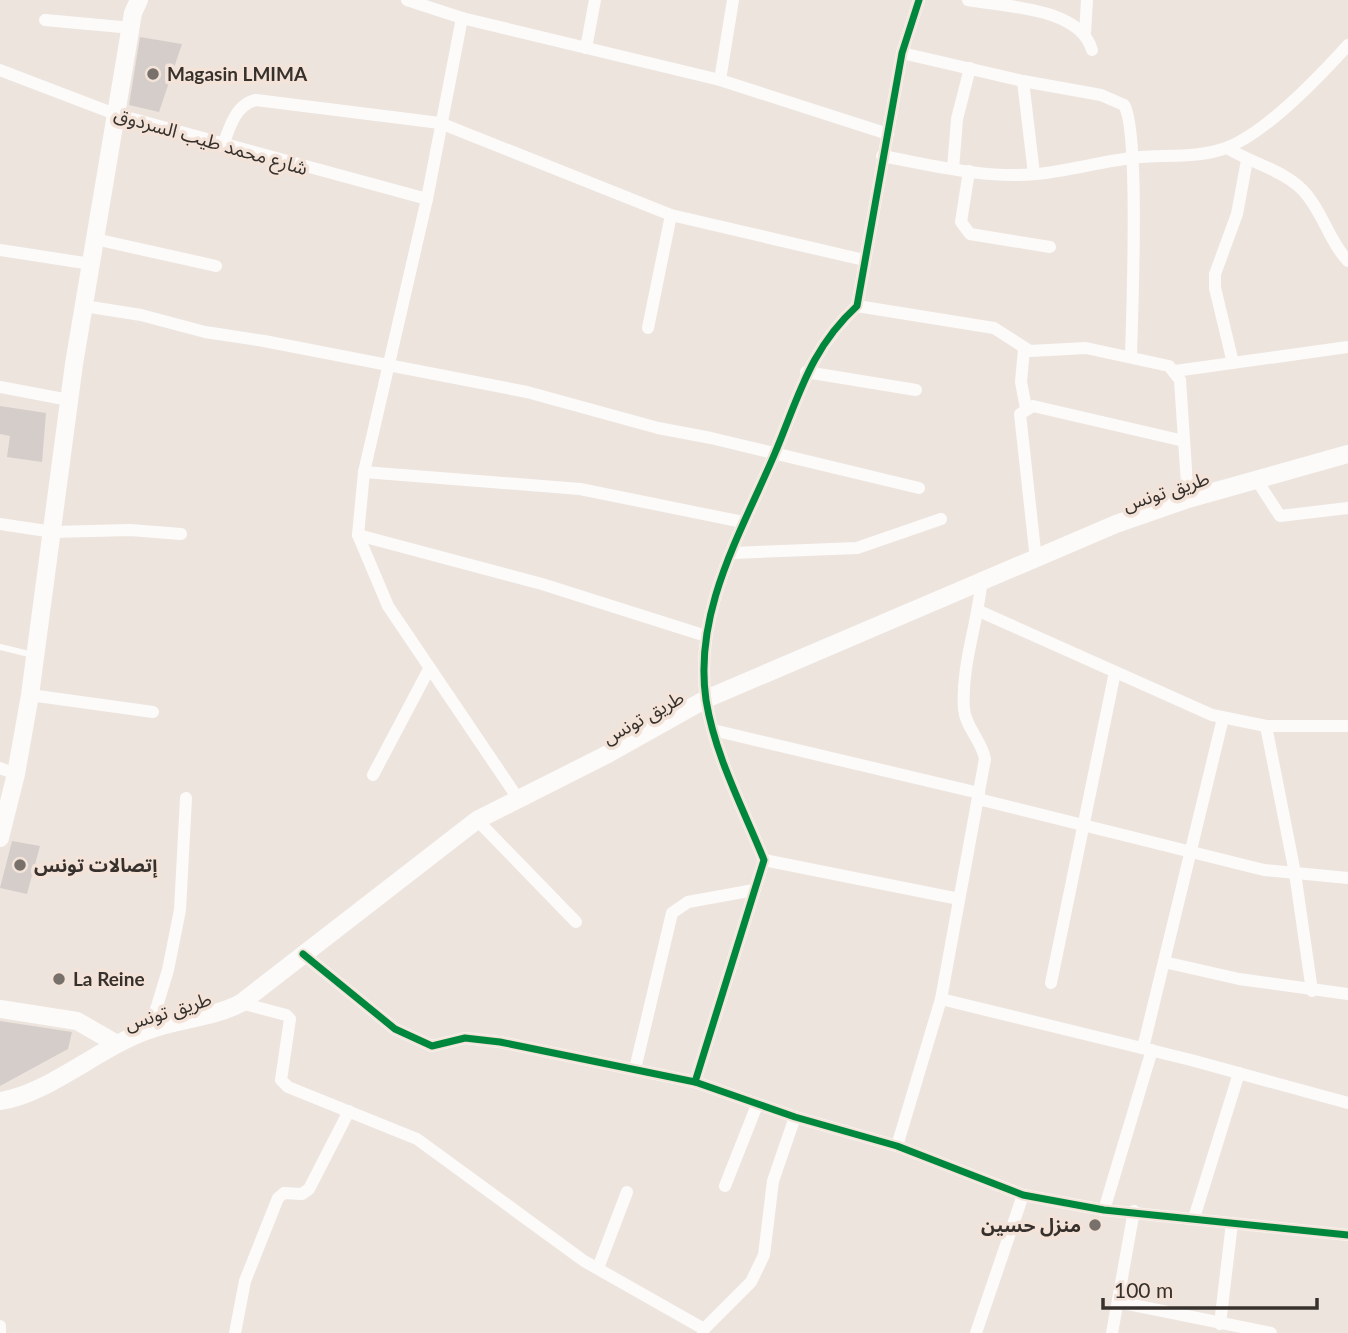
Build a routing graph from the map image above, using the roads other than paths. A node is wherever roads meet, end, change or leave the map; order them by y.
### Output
1 (407, 0) edge
2 (457, 0) edge
3 (595, 0) edge
4 (733, 0) edge
5 (919, 0) edge
6 (968, 0) edge
7 (1087, 0) edge
8 (133, 10) edge
9 (457, 16) junction
10 (45, 19) dead end
11 (1085, 33) junction
12 (1348, 45) edge
13 (586, 48) junction
14 (1092, 50) dead end
15 (902, 53) junction
16 (970, 68) junction
17 (0, 70) edge
18 (720, 80) junction
19 (1023, 81) junction
20 (115, 114) junction
21 (440, 123) junction
22 (888, 134) junction
23 (223, 146) junction
24 (1227, 148) junction
25 (882, 156) junction
26 (1132, 158) junction
27 (1247, 160) junction
28 (953, 169) junction
29 (969, 171) junction
30 (1034, 174) junction
31 (427, 199) junction
32 (671, 215) junction
33 (94, 239) junction
34 (1050, 247) dead end
35 (0, 250) edge
36 (864, 260) junction
37 (1348, 261) edge
38 (91, 264) junction
39 (216, 266) dead end
40 (84, 306) junction
41 (858, 306) junction
42 (649, 328) dead end
43 (1348, 347) edge
44 (1024, 349) junction
45 (1131, 356) junction
46 (1233, 363) junction
47 (388, 364) junction
48 (1175, 371) junction
49 (806, 372) junction
50 (0, 387) edge
51 (916, 390) dead end
52 (69, 400) junction
53 (1026, 408) junction
54 (1184, 441) junction
55 (775, 453) junction
56 (1348, 454) edge
57 (364, 472) junction
58 (1256, 479) junction
59 (919, 488) dead end
60 (1188, 499) junction
61 (1348, 508) edge
62 (941, 519) dead end
63 (743, 522) junction
64 (0, 524) edge
65 (53, 532) junction
66 (181, 534) dead end
67 (358, 535) junction
68 (733, 553) junction
69 (1036, 560) junction
70 (981, 584) junction
71 (979, 611) junction
72 (706, 636) junction
73 (0, 647) edge
74 (35, 655) junction
75 (429, 669) junction
76 (1115, 671) junction
77 (30, 695) junction
78 (706, 699) junction
79 (153, 712) dead end
80 (1223, 718) junction
81 (1266, 726) junction
82 (1348, 726) edge
83 (713, 730) junction
84 (8, 771) edge
85 (373, 775) dead end
86 (978, 796) junction
87 (517, 797) junction
88 (186, 798) dead end
89 (477, 820) junction
90 (1082, 823) junction
91 (0, 838) edge
92 (1190, 851) junction
93 (764, 860) junction
94 (1295, 873) junction
95 (1348, 878) edge
96 (754, 890) junction
97 (959, 899) junction
98 (576, 922) dead end
99 (303, 954) junction
100 (1164, 962) junction
101 (1051, 983) dead end
102 (1312, 991) junction
103 (1348, 994) edge
104 (941, 999) junction
105 (242, 1003) junction
106 (0, 1009) edge
107 (150, 1029) junction
108 (117, 1044) junction
109 (1147, 1049) junction
110 (635, 1069) junction
111 (1239, 1073) junction
112 (695, 1082) junction
113 (0, 1101) edge
114 (1348, 1103) edge
115 (757, 1105) junction
116 (349, 1111) junction
117 (795, 1117) junction
118 (897, 1146) junction
119 (725, 1186) dead end
120 (627, 1192) dead end
121 (1023, 1195) junction
122 (1104, 1210) junction
123 (1134, 1211) junction
124 (1194, 1218) junction
125 (1232, 1223) junction
126 (1348, 1235) edge
127 (598, 1268) junction
128 (1118, 1302) junction
129 (1220, 1324) junction
130 (0, 1326) edge
131 (704, 1331) edge
132 (0, 1333) edge
133 (235, 1333) edge
134 (976, 1333) edge
135 (1112, 1333) edge
136 (1271, 1333) edge

1 - 9 street
2 - 9 street
3 - 13 street
4 - 18 street
5 - 15 street
6 - 11 street
7 - 11 street
8 - 10 street
8 - 20 main road
9 - 13 street
9 - 21 street
11 - 14 street
12 - 24 street
13 - 18 street
15 - 16 street
15 - 22 street
16 - 19 street
16 - 28 street
17 - 20 street, شارع محمد طيب السردوق
18 - 22 street
19 - 26 street
19 - 30 street
20 - 23 street, شارع محمد طيب السردوق
20 - 33 main road
21 - 23 street
21 - 31 street
21 - 32 street
22 - 25 street
23 - 31 street, شارع محمد طيب السردوق
24 - 26 street
24 - 27 street
25 - 28 street
25 - 36 street
26 - 30 street
26 - 45 street
27 - 37 street
27 - 46 street
28 - 29 street
29 - 30 street
29 - 34 street
31 - 47 street
32 - 36 street
32 - 42 street
33 - 38 main road
33 - 39 street
35 - 38 street
36 - 41 street
38 - 40 main road
40 - 47 street
40 - 52 main road
41 - 44 street
41 - 49 street
43 - 46 street
44 - 45 street
44 - 53 street
45 - 48 street
46 - 48 street
47 - 55 street
47 - 57 street
48 - 54 street
49 - 51 street
49 - 55 street
50 - 52 street
52 - 65 main road
53 - 54 street
53 - 69 street
54 - 60 street
55 - 59 street
55 - 63 street
56 - 58 main road, طريق تونس
57 - 63 street
57 - 67 street
58 - 60 main road, طريق تونس
58 - 61 street
60 - 69 main road, طريق تونس
62 - 68 street
63 - 68 street
64 - 65 street
65 - 66 street
65 - 74 main road
67 - 72 street
67 - 75 street
68 - 72 street
69 - 70 main road, طريق تونس
70 - 71 street
70 - 78 main road, طريق تونس
71 - 76 street
71 - 86 street
72 - 78 street
73 - 74 lane
74 - 77 main road
75 - 85 street
75 - 87 street
76 - 80 street
76 - 90 street
77 - 79 street
77 - 84 main road
78 - 83 street
78 - 87 main road, طريق تونس
80 - 81 street
80 - 92 street
81 - 82 street
81 - 94 street
83 - 86 street
83 - 93 street
84 - 91 main road
86 - 90 street
86 - 97 street
87 - 89 main road, طريق تونس
88 - 107 street
89 - 98 street
89 - 99 main road, طريق تونس
90 - 92 street
90 - 101 street
92 - 94 street
92 - 100 street
93 - 96 street
93 - 97 street
94 - 95 street
94 - 102 street
96 - 110 street
96 - 112 street
97 - 104 street
99 - 105 main road, طريق تونس
99 - 110 street
100 - 102 street
100 - 109 street
102 - 103 street
104 - 109 street
104 - 118 street
105 - 107 main road, طريق تونس
105 - 116 street
106 - 108 main road, طريق تونس
107 - 108 main road, طريق تونس
108 - 113 main road, طريق تونس
109 - 111 street
109 - 122 street
110 - 112 street
111 - 114 street
111 - 124 street
112 - 115 street
115 - 117 street
115 - 119 street
116 - 127 street
116 - 133 street
117 - 118 street
117 - 131 street
118 - 121 street
120 - 127 street
121 - 122 street
121 - 134 street
122 - 123 street
123 - 124 street
123 - 128 street
124 - 125 street
125 - 126 street
125 - 129 street
127 - 131 street
128 - 129 street
128 - 135 street
129 - 136 street
130 - 132 street

